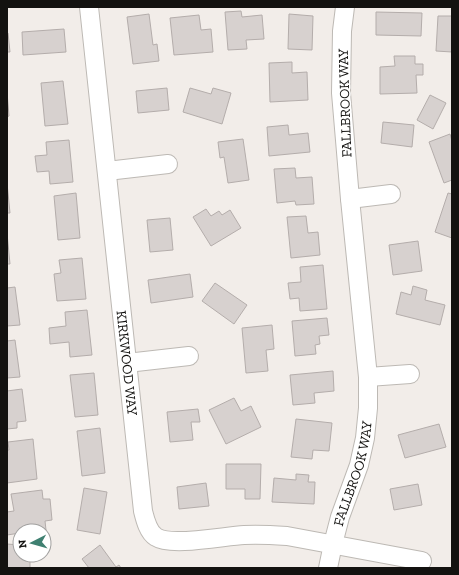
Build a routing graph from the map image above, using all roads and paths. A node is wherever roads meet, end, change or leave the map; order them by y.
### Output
1 (89, 7) edge
2 (345, 7) edge
3 (168, 164) dead end
4 (107, 171) junction
5 (391, 194) dead end
6 (350, 199) junction
7 (189, 356) dead end
8 (127, 363) junction
9 (410, 374) dead end
10 (368, 377) junction
11 (333, 544) junction
12 (422, 561) dead end
13 (328, 568) edge

1 - 4 street, KIRKWOOD WAY
2 - 6 street, FALLBROOK WAY
3 - 4 street
4 - 8 street, KIRKWOOD WAY
5 - 6 street
6 - 10 street, FALLBROOK WAY
7 - 8 street
8 - 11 street, KIRKWOOD WAY
9 - 10 street
10 - 11 street, FALLBROOK WAY
11 - 12 street
11 - 13 street, FALLBROOK WAY

